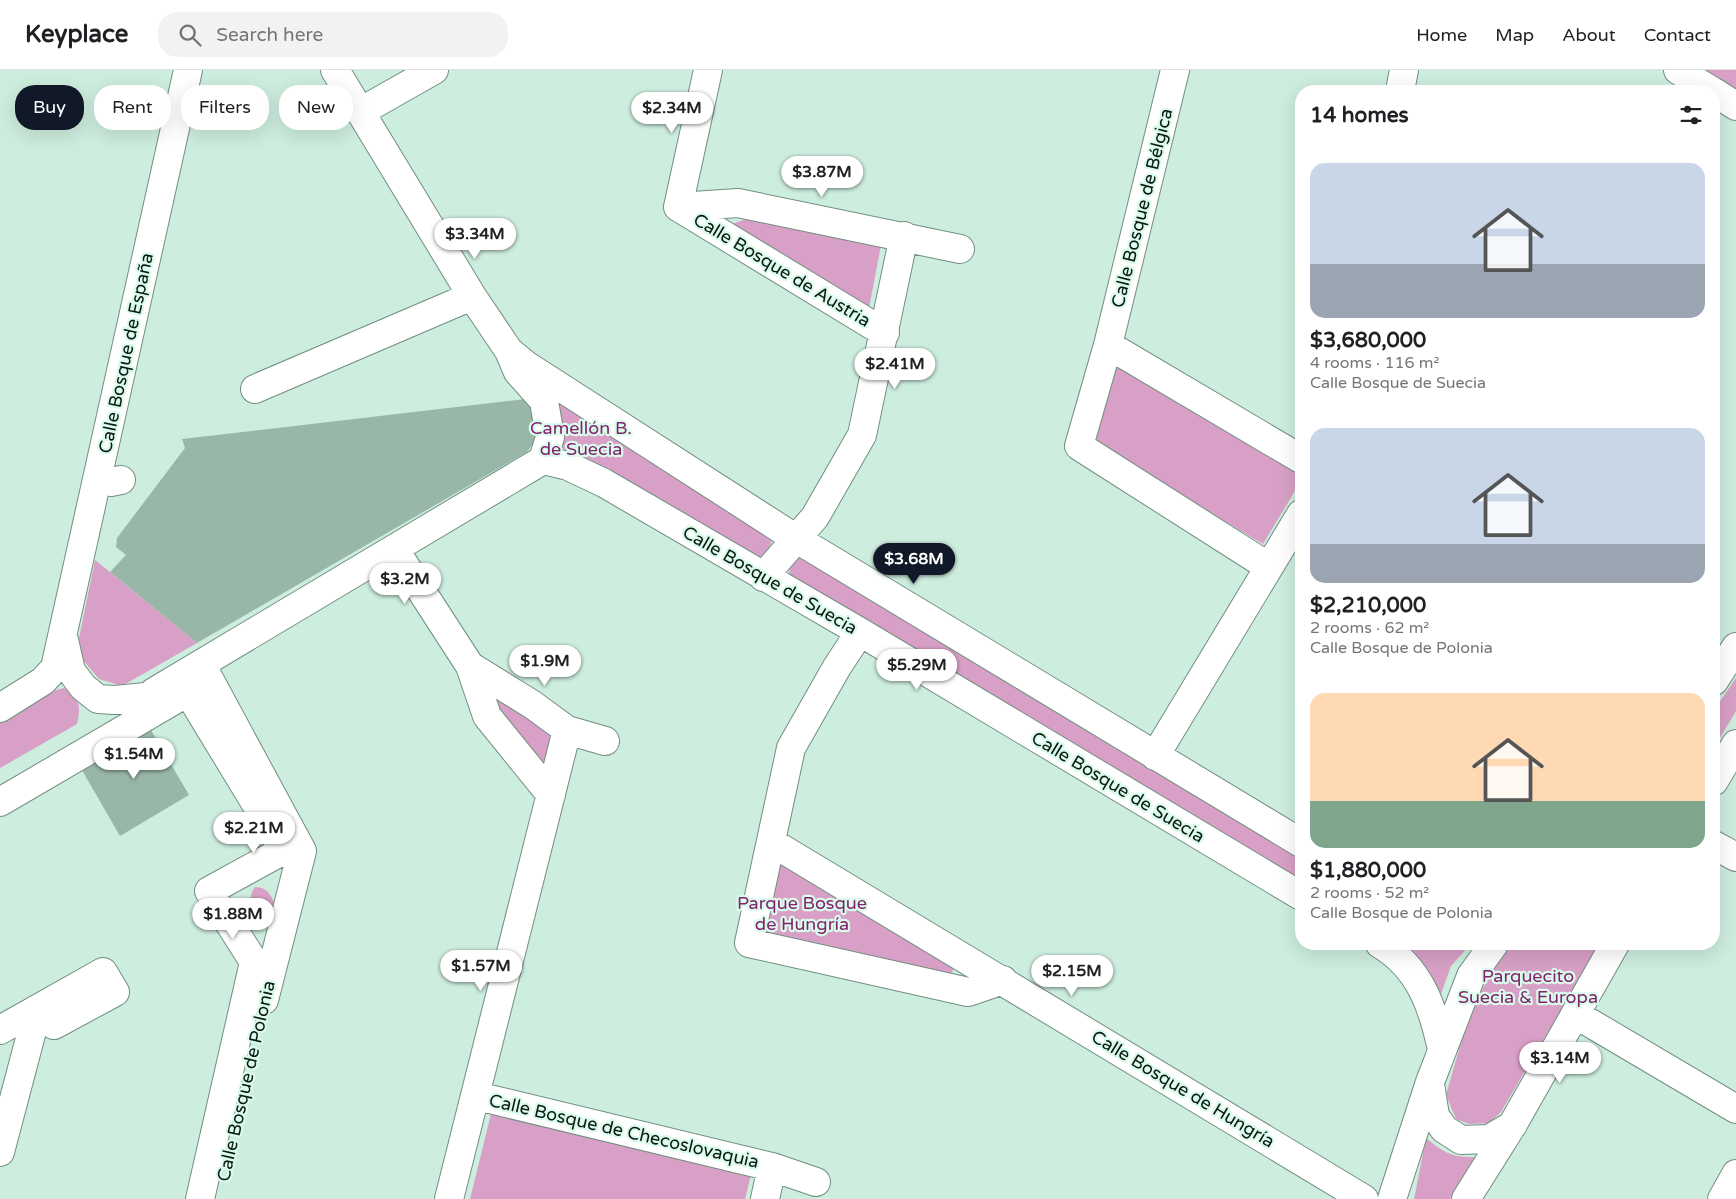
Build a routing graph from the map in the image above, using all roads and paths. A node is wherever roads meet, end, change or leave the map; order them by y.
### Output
1 (188, 70) edge
2 (335, 70) edge
3 (434, 70) edge
4 (708, 70) edge
5 (1175, 70) edge
6 (1404, 70) edge
7 (1678, 70) edge
8 (1401, 85) edge
9 (1702, 85) edge
10 (1720, 96) edge
11 (1736, 106) edge
12 (360, 112) junction
13 (678, 207) junction
14 (904, 236) junction
15 (960, 249) dead end
16 (472, 296) junction
17 (885, 333) junction
18 (1108, 345) junction
19 (509, 351) junction
20 (255, 389) dead end
21 (1295, 455) edge
22 (543, 460) junction
23 (1295, 524) edge
24 (795, 538) junction
25 (395, 550) junction
26 (1270, 567) junction
27 (763, 577) junction
28 (860, 632) junction
29 (64, 636) junction
30 (1736, 647) edge
31 (201, 664) junction
32 (470, 666) junction
33 (1720, 672) edge
34 (146, 697) junction
35 (0, 708) edge
36 (567, 730) junction
37 (605, 741) dead end
38 (1736, 744) edge
39 (1155, 756) junction
40 (1720, 771) edge
41 (0, 783) edge
42 (551, 795) junction
43 (0, 802) edge
44 (1295, 839) edge
45 (770, 842) junction
46 (1720, 849) edge
47 (302, 851) junction
48 (1736, 858) edge
49 (1295, 892) edge
50 (1388, 950) edge
51 (1490, 950) edge
52 (1611, 950) edge
53 (273, 962) junction
54 (1003, 980) junction
55 (98, 989) dead end
56 (1575, 1014) junction
57 (44, 1026) junction
58 (0, 1030) edge
59 (0, 1043) edge
60 (1442, 1050) junction
61 (1430, 1082) junction
62 (477, 1096) junction
63 (1736, 1109) edge
64 (4, 1113) edge
65 (1513, 1124) junction
66 (0, 1152) edge
67 (772, 1166) junction
68 (1736, 1174) edge
69 (816, 1182) dead end
70 (200, 1199) edge
71 (219, 1199) edge
72 (449, 1199) edge
73 (765, 1199) edge
74 (1364, 1199) edge
75 (1392, 1199) edge
76 (1466, 1199) edge
77 (1722, 1199) edge

1 - 29 street, Calle Bosque de España
2 - 12 street
3 - 12 street
4 - 13 street, Calle Bosque de Austria
5 - 18 street, Calle Bosque de Bélgica
6 - 8 street
7 - 9 street
10 - 11 street
12 - 16 street
13 - 14 street, Calle Bosque de Austria
13 - 17 street, Calle Bosque de Austria
14 - 15 street, Calle Bosque de Austria
14 - 17 street, Calle Bosque de Austria
16 - 19 street
16 - 20 street
17 - 24 street, Calle Bosque de Austria
18 - 21 street
18 - 26 street, Calle Bosque de Bélgica
19 - 22 street
19 - 24 street
22 - 25 street, Calle Bosque de España
22 - 27 street, Calle Bosque de Suecia
23 - 26 street
24 - 27 street, Calle Bosque de Austria
24 - 39 street
25 - 31 street, Calle Bosque de España
25 - 32 street
26 - 39 street
27 - 28 street, Calle Bosque de Suecia
28 - 45 street
28 - 49 street, Calle Bosque de Suecia
29 - 34 street, Calle Bosque de España
29 - 35 street, Calle Bosque de España
30 - 33 street
31 - 34 street, Calle Bosque de España
31 - 47 street
32 - 36 street
32 - 42 street
34 - 41 street, Calle Bosque de España
36 - 37 street
36 - 42 street, Calle Bosque de Checoslovaquia
38 - 40 street
39 - 44 street
42 - 62 street, Calle Bosque de Checoslovaquia
43 - 70 street
45 - 54 street, Calle Bosque de Hungría
45 - 54 street
46 - 48 street
47 - 53 street, Calle Bosque de Polonia
47 - 53 street, Calle Bosque de Polonia
50 - 60 street
51 - 60 street
52 - 56 street
53 - 71 street, Calle Bosque de Polonia
54 - 74 street, Calle Bosque de Hungría
55 - 57 street
56 - 63 street
56 - 65 street
57 - 58 street
57 - 59 street
57 - 64 street
60 - 61 street
61 - 65 street
61 - 75 street
62 - 67 street, Calle Bosque de Checoslovaquia
62 - 72 street, Calle Bosque de Checoslovaquia
64 - 66 street
65 - 76 street
67 - 69 street, Calle Bosque de Checoslovaquia
67 - 73 street, Calle Bosque de Checoslovaquia
68 - 77 street

